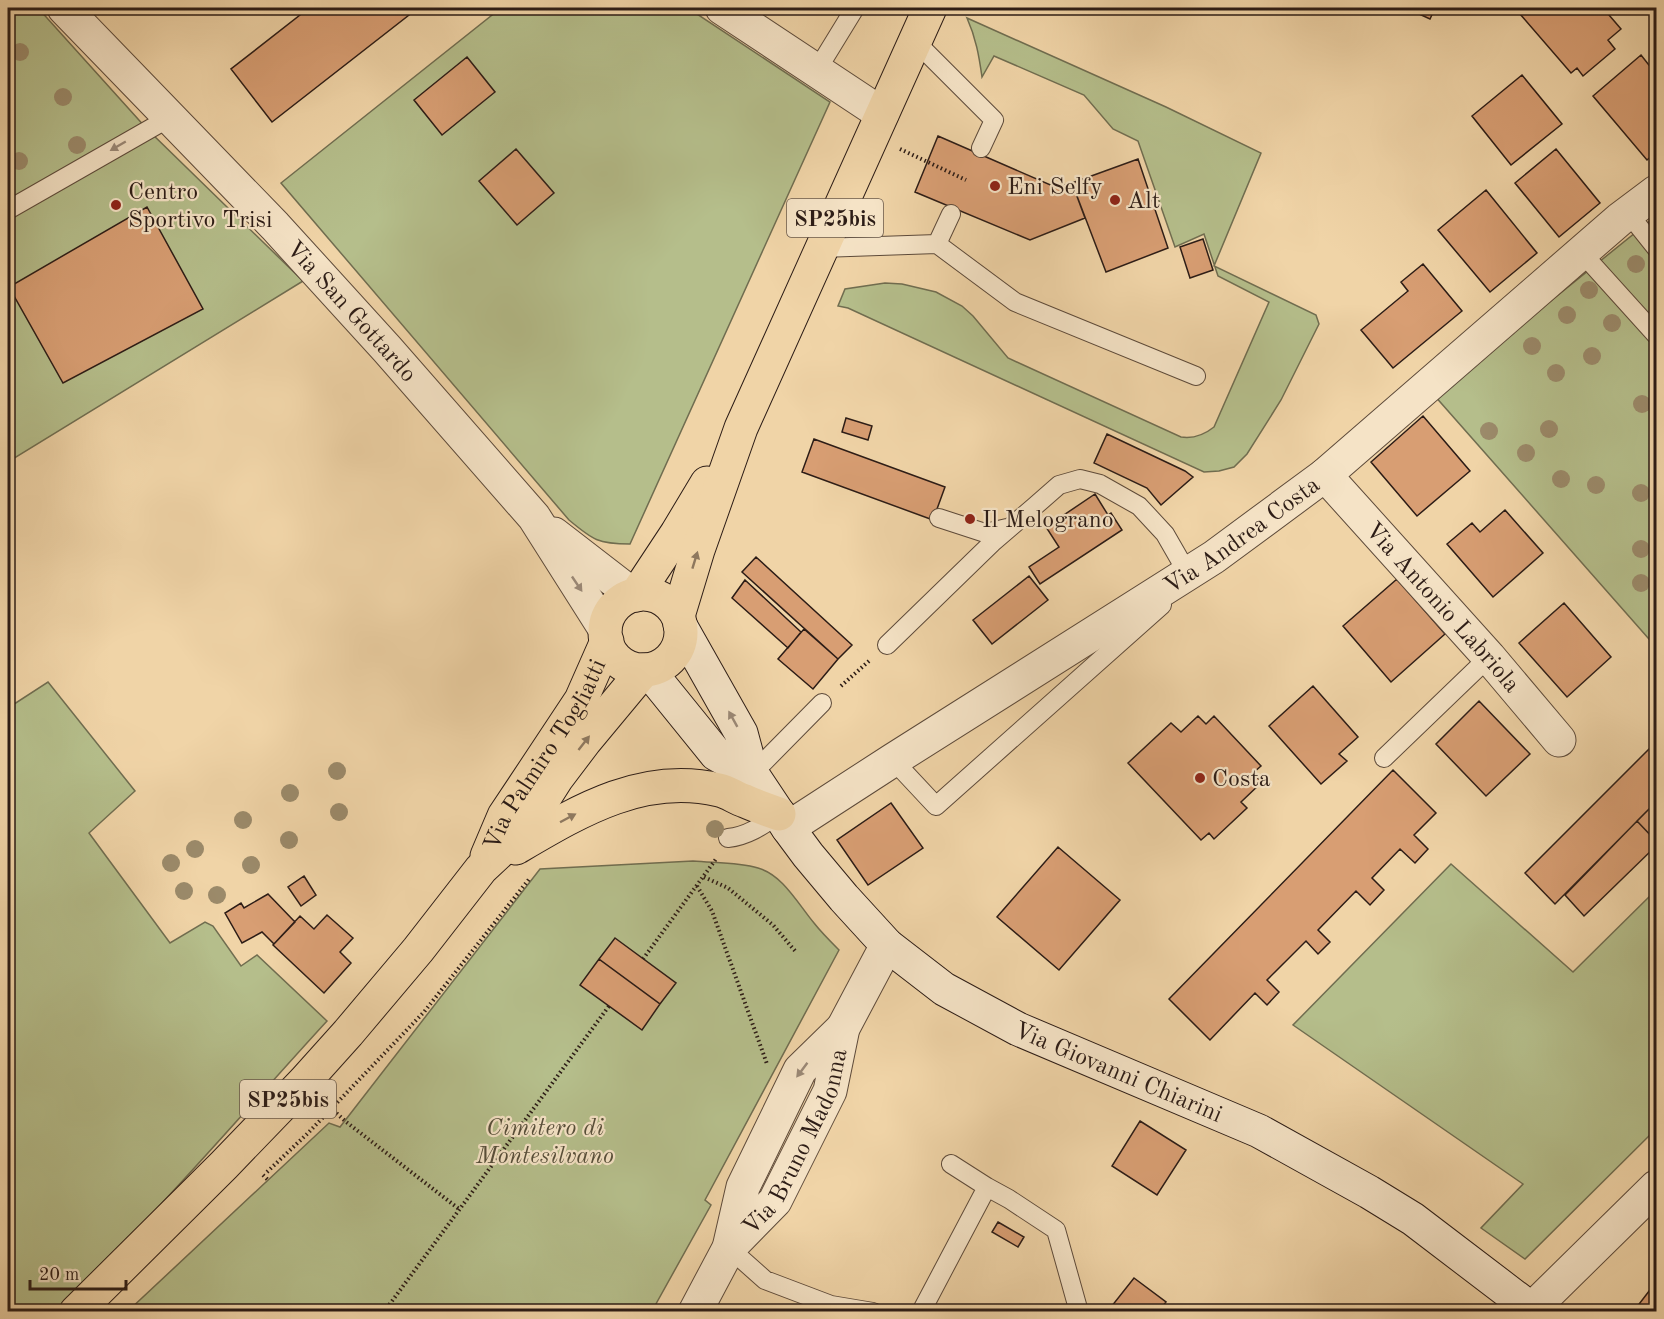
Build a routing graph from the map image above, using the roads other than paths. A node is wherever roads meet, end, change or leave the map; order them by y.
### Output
1 (64, 8) edge
2 (723, 8) edge
3 (855, 8) edge
4 (930, 8) edge
5 (915, 41) junction
6 (817, 70) junction
7 (882, 114) junction
8 (169, 118) junction
9 (981, 148) dead end
10 (1656, 192) edge
11 (8, 210) edge
12 (1628, 213) junction
13 (951, 214) dead end
14 (937, 243) junction
15 (821, 248) junction
16 (1656, 248) edge
17 (1582, 253) junction
18 (1656, 334) edge
19 (1196, 376) dead end
20 (741, 428) junction
21 (1325, 475) junction
22 (534, 517) junction
23 (939, 518) dead end
24 (1012, 526) junction
25 (1201, 565) junction
26 (635, 595) junction
27 (679, 620) junction
28 (606, 635) junction
29 (888, 645) road end
30 (1489, 657) junction
31 (646, 670) junction
32 (822, 703) road end
33 (1559, 740) dead end
34 (1384, 758) dead end
35 (892, 760) junction
36 (752, 774) junction
37 (784, 821) junction
38 (728, 838) road end
39 (481, 869) junction
40 (887, 945) junction
41 (843, 1028) junction
42 (951, 1164) dead end
43 (987, 1187) junction
44 (1656, 1187) edge
45 (729, 1248) junction
46 (1534, 1310) edge
47 (76, 1311) edge
48 (695, 1311) edge
49 (873, 1311) edge
50 (921, 1311) edge
51 (1079, 1311) edge

1 - 8 street, Via San Gottardo
2 - 6 street
3 - 6 lane
4 - 5 main road, SP25bis
5 - 7 main road, SP25bis
5 - 9 lane
6 - 7 street
7 - 15 main road, SP25bis
8 -> 11 lane
8 - 22 street, Via San Gottardo
10 - 12 street, Via Andrea Costa
12 - 16 lane
12 - 17 street, Via Andrea Costa
13 - 14 lane
14 - 15 lane
14 - 19 lane
15 - 20 main road, SP25bis
17 - 18 lane
17 - 21 street, Via Andrea Costa
20 - 26 main road, SP25bis
27 -> 20 main road, SP25bis
21 - 25 street, Via Andrea Costa
21 - 30 street, Via Antonio Labriola
22 - 26 street, Via San Gottardo
22 -> 28 street, Via San Gottardo
23 - 24 lane
24 - 25 lane
24 - 29 lane
25 - 35 street, Via Andrea Costa
25 - 35 lane
26 - 27 main road
26 - 28 main road
27 - 31 main road
36 -> 27 street, Via Giovanni Chiarini
28 - 31 main road
28 - 39 main road, Via Palmiro Togliatti / SP25bis
30 - 33 street, Via Antonio Labriola
30 - 34 lane
31 - 36 street, Via Giovanni Chiarini
39 -> 31 main road, Via Palmiro Togliatti / SP25bis
32 - 36 lane
35 - 37 street, Via Andrea Costa
36 - 37 street, Via Giovanni Chiarini
37 - 38 lane
39 -> 37 main road
37 - 40 street, Via Giovanni Chiarini
39 - 47 main road, Via Palmiro Togliatti / SP25bis
40 - 41 street, Via Bruno Madonna
40 - 46 street, Via Giovanni Chiarini
41 -> 45 street, Via Bruno Madonna
41 - 45 street, Via Bruno Madonna
42 - 43 lane
43 - 50 lane
43 - 51 lane
44 - 46 street
45 - 48 street, Via Bruno Madonna
45 - 49 lane

